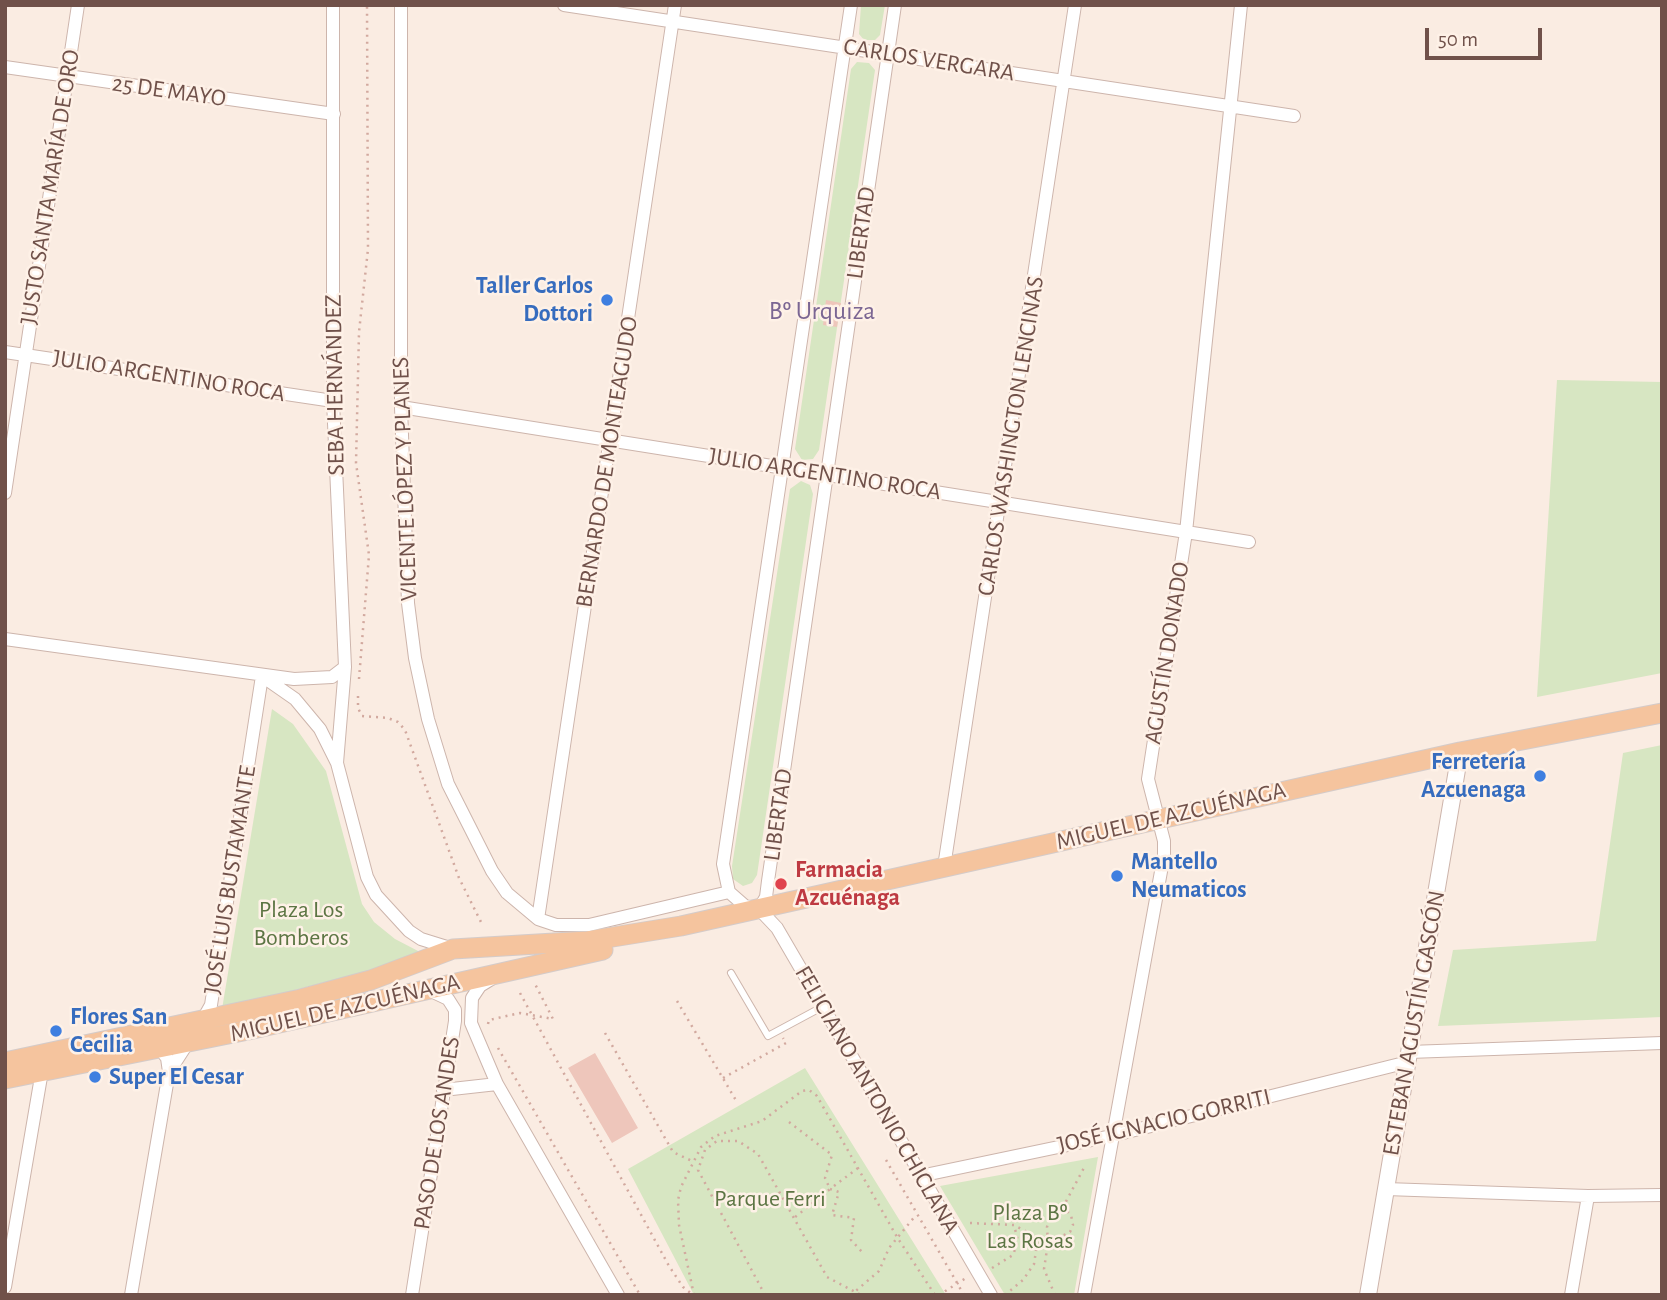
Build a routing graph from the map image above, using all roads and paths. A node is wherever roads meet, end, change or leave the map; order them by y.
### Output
1 (78, 5) edge
2 (333, 5) edge
3 (367, 5) edge
4 (401, 5) edge
5 (564, 5) edge
6 (675, 5) edge
7 (852, 5) edge
8 (895, 5) edge
9 (1075, 5) edge
10 (1241, 5) edge
11 (673, 22) junction
12 (845, 48) junction
13 (887, 54) junction
14 (5, 67) edge
15 (67, 76) junction
16 (1063, 81) junction
17 (1228, 106) junction
18 (334, 114) junction
19 (1294, 116) dead end
20 (5, 352) edge
21 (24, 355) junction
22 (333, 401) junction
23 (401, 407) junction
24 (610, 440) junction
25 (783, 468) junction
26 (825, 474) junction
27 (5, 493) edge
28 (1001, 502) junction
29 (1186, 532) junction
30 (1249, 542) dead end
31 (5, 639) edge
32 (345, 667) junction
33 (262, 676) junction
34 (1662, 713) edge
35 (1460, 752) junction
36 (337, 764) junction
37 (1158, 819) junction
38 (944, 867) junction
39 (729, 892) junction
40 (759, 909) junction
41 (538, 919) junction
42 (481, 922) dead end
43 (681, 926) junction
44 (453, 948) junction
45 (520, 968) junction
46 (731, 973) dead end
47 (425, 989) junction
48 (520, 993) dead end
49 (677, 1001) dead end
50 (824, 1006) junction
51 (532, 1015) junction
52 (203, 1021) junction
53 (779, 1030) junction
54 (606, 1033) dead end
55 (491, 1035) dead end
56 (134, 1036) junction
57 (187, 1043) junction
58 (1662, 1043) edge
59 (497, 1046) dead end
60 (161, 1048) junction
61 (1409, 1057) junction
62 (5, 1062) edge
63 (42, 1071) junction
64 (169, 1072) junction
65 (723, 1077) junction
66 (5, 1079) edge
67 (496, 1084) junction
68 (443, 1090) junction
69 (737, 1102) dead end
70 (789, 1122) dead end
71 (1111, 1136) junction
72 (887, 1160) dead end
73 (699, 1161) junction
74 (693, 1162) junction
75 (1085, 1166) dead end
76 (858, 1168) junction
77 (920, 1176) junction
78 (830, 1189) junction
79 (1386, 1189) junction
80 (1662, 1195) edge
81 (1588, 1196) junction
82 (1063, 1207) junction
83 (916, 1215) junction
84 (794, 1218) junction
85 (970, 1223) dead end
86 (897, 1237) junction
87 (1038, 1238) junction
88 (1048, 1239) junction
89 (863, 1253) dead end
90 (5, 1287) edge
91 (856, 1290) junction
92 (131, 1295) edge
93 (412, 1295) edge
94 (618, 1295) edge
95 (640, 1295) edge
96 (694, 1295) edge
97 (765, 1295) edge
98 (851, 1295) edge
99 (861, 1295) edge
100 (936, 1295) edge
101 (964, 1295) edge
102 (990, 1295) edge
103 (1005, 1295) edge
104 (1055, 1295) edge
105 (1084, 1295) edge
106 (1368, 1295) edge
107 (1571, 1295) edge

1 - 15 street, JUSTO SANTA MARÍA DE ORO
2 - 18 street, SEBA HERNÁNDEZ
3 - 42 path
4 - 23 street, VICENTE LÓPEZ Y PLANES
5 - 11 street, CARLOS VERGARA
6 - 11 street, BERNARDO DE MONTEAGUDO
7 - 12 street, LIBERTAD
8 - 13 street, LIBERTAD
9 - 16 street, CARLOS WASHINGTON LENCINAS
10 - 17 street, AGUSTÍN DONADO
11 - 12 street, CARLOS VERGARA
11 - 24 street, BERNARDO DE MONTEAGUDO
12 - 13 street, CARLOS VERGARA
12 - 25 street, LIBERTAD
13 - 16 street, CARLOS VERGARA
13 - 26 street, LIBERTAD
14 - 15 street, 25 DE MAYO
15 - 18 street, 25 DE MAYO
15 - 21 street, JUSTO SANTA MARÍA DE ORO
16 - 17 street, CARLOS VERGARA
16 - 28 street, CARLOS WASHINGTON LENCINAS
17 - 19 street, CARLOS VERGARA
17 - 29 street, AGUSTÍN DONADO
18 - 22 street, SEBA HERNÁNDEZ
20 - 21 street, JULIO ARGENTINO ROCA
21 - 22 street, JULIO ARGENTINO ROCA
21 - 27 street, JUSTO SANTA MARÍA DE ORO
22 - 32 street, SEBA HERNÁNDEZ
23 - 24 street, JULIO ARGENTINO ROCA
23 - 41 street, VICENTE LÓPEZ Y PLANES
24 - 25 street, JULIO ARGENTINO ROCA
24 - 41 street, BERNARDO DE MONTEAGUDO
25 - 26 street, JULIO ARGENTINO ROCA
25 - 39 street, LIBERTAD
26 - 28 street, JULIO ARGENTINO ROCA
26 - 40 street, LIBERTAD
28 - 29 street, JULIO ARGENTINO ROCA
28 - 38 street, CARLOS WASHINGTON LENCINAS
29 - 30 street, JULIO ARGENTINO ROCA
29 - 37 street, AGUSTÍN DONADO
31 - 33 street
32 - 33 street
32 - 36 street, SEBA HERNÁNDEZ
33 - 36 street, SEBA HERNÁNDEZ
33 - 52 street, JOSÉ LUIS BUSTAMANTE
34 - 35 main road, MIGUEL DE AZCUÉNAGA
35 - 37 main road, MIGUEL DE AZCUÉNAGA
35 - 61 street, ESTEBAN AGUSTÍN GASCÓN
36 - 44 street, SEBA HERNÁNDEZ
37 - 38 main road, MIGUEL DE AZCUÉNAGA
37 - 71 street, AGUSTÍN DONADO
38 - 40 main road, MIGUEL DE AZCUÉNAGA
39 - 40 street
39 - 41 street
40 - 43 main road, MIGUEL DE AZCUÉNAGA
40 - 50 street, FELICIANO ANTONIO CHICLANA
43 - 44 main road, MIGUEL DE AZCUÉNAGA
43 - 45 main road, MIGUEL DE AZCUÉNAGA
44 - 52 main road, MIGUEL DE AZCUÉNAGA
45 - 47 main road, MIGUEL DE AZCUÉNAGA
45 - 51 path
45 - 67 street
46 - 53 lane
47 - 57 main road, MIGUEL DE AZCUÉNAGA
47 - 68 street, PASO DE LOS ANDES
48 - 51 path
49 - 65 path
50 - 53 lane
50 - 77 street, FELICIANO ANTONIO CHICLANA
51 - 55 path
51 - 96 path
52 - 56 main road, MIGUEL DE AZCUÉNAGA
52 - 57 street, JOSÉ LUIS BUSTAMANTE
53 - 65 path
54 - 74 path
56 - 60 street
56 - 62 main road, MIGUEL DE AZCUÉNAGA
57 - 60 main road, MIGUEL DE AZCUÉNAGA
57 - 64 street, JOSÉ LUIS BUSTAMANTE
58 - 61 street, JOSÉ IGNACIO GORRITI
59 - 95 path
60 - 63 main road, MIGUEL DE AZCUÉNAGA
60 - 64 street, JOSÉ LUIS BUSTAMANTE
61 - 71 street, JOSÉ IGNACIO GORRITI
61 - 79 street, ESTEBAN AGUSTÍN GASCÓN
63 - 66 main road, MIGUEL DE AZCUÉNAGA
63 - 90 street
64 - 92 street, JOSÉ LUIS BUSTAMANTE
65 - 69 path
67 - 68 street
67 - 94 street
68 - 93 street, PASO DE LOS ANDES
70 - 78 path
71 - 77 street, JOSÉ IGNACIO GORRITI
71 - 105 street, AGUSTÍN DONADO
72 - 83 path
73 - 74 path
73 - 84 path
73 - 97 path
74 - 76 path
74 - 96 path
75 - 82 path
76 - 78 path
76 - 86 path
77 - 102 street, FELICIANO ANTONIO CHICLANA
78 - 84 path
78 - 89 path
79 - 81 street
79 - 106 street, ESTEBAN AGUSTÍN GASCÓN
80 - 81 street
81 - 107 street
82 - 88 path
82 - 88 path
83 - 86 path
83 - 101 path
84 - 91 path
85 - 87 path
86 - 91 path
86 - 100 path
87 - 88 path
87 - 103 path
88 - 104 path
91 - 98 path
91 - 99 path

